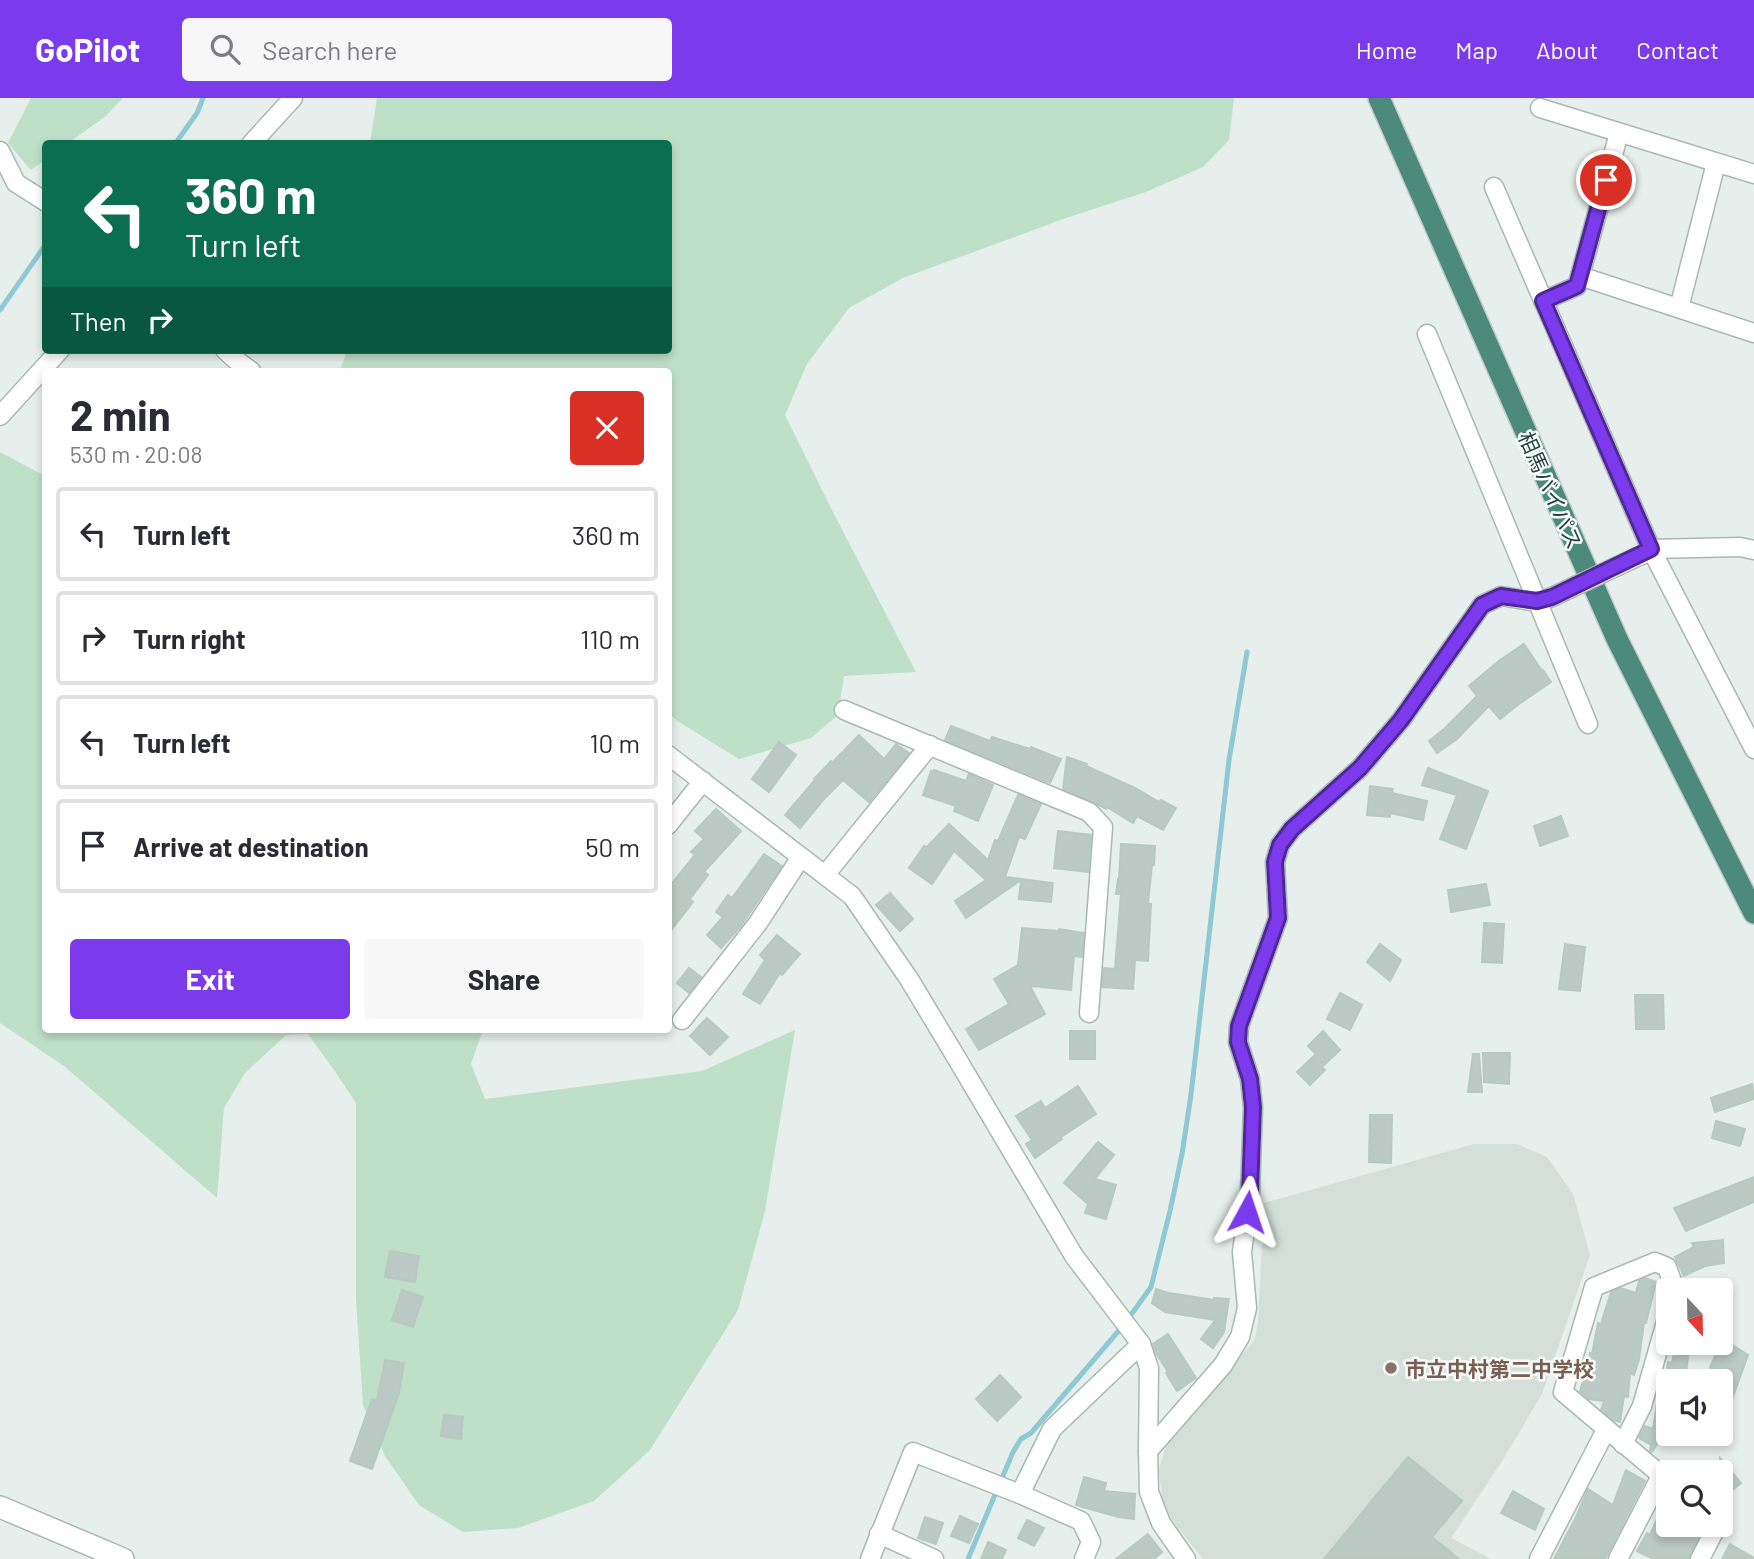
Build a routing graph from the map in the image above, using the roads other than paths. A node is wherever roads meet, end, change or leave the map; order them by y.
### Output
1 (293, 98) edge
2 (1379, 98) edge
3 (1540, 108) dead end
4 (1619, 133) junction
5 (255, 140) edge
6 (0, 151) edge
7 (1716, 163) junction
8 (1754, 174) edge
9 (1494, 187) dead end
10 (42, 199) edge
11 (1580, 276) junction
12 (1543, 301) junction
13 (1679, 308) junction
14 (1754, 333) edge
15 (1427, 334) dead end
16 (56, 354) edge
17 (229, 354) edge
18 (44, 368) edge
19 (247, 368) edge
20 (42, 370) edge
21 (0, 416) edge
22 (1754, 550) edge
23 (1645, 553) junction
24 (1544, 599) junction
25 (844, 710) dead end
26 (1588, 724) dead end
27 (930, 745) junction
28 (1754, 749) edge
29 (672, 758) edge
30 (702, 781) junction
31 (672, 820) edge
32 (801, 857) junction
33 (825, 875) junction
34 (1754, 914) edge
35 (1089, 1013) dead end
36 (682, 1020) dead end
37 (1671, 1278) edge
38 (1141, 1344) junction
39 (1657, 1355) edge
40 (1606, 1430) junction
41 (1623, 1444) junction
42 (1148, 1451) junction
43 (1656, 1472) edge
44 (1656, 1493) edge
45 (1020, 1494) junction
46 (0, 1507) edge
47 (879, 1534) junction
48 (1711, 1537) edge
49 (123, 1559) edge
50 (870, 1559) edge
51 (934, 1559) edge
52 (1084, 1559) edge
53 (1186, 1559) edge
54 (1539, 1559) edge
55 (1618, 1559) edge
56 (1700, 1559) edge

1 - 5 street
2 - 34 highway, 相馬バイパス
3 - 4 street
4 - 7 street
4 - 11 street
6 - 10 street
7 - 8 street
7 - 13 street
9 - 12 street
11 - 12 street
11 - 13 street
12 - 23 street
13 - 14 street
15 - 24 street
16 - 18 street
17 - 19 street
20 - 21 street
22 - 23 street
23 - 24 street, bridge
23 - 28 street
24 - 26 street
24 - 42 street
25 - 27 street
27 - 33 street
27 - 35 street
29 - 30 street
30 - 31 street
30 - 32 street
32 - 33 street
32 - 36 street
33 - 38 street
37 - 40 street
38 - 42 street
38 - 45 street
39 - 41 street
40 - 41 street
40 - 54 street
41 - 43 street
42 - 53 street
44 - 55 street
45 - 47 street
45 - 52 street
46 - 49 street
47 - 50 street
47 - 51 street
48 - 56 street

